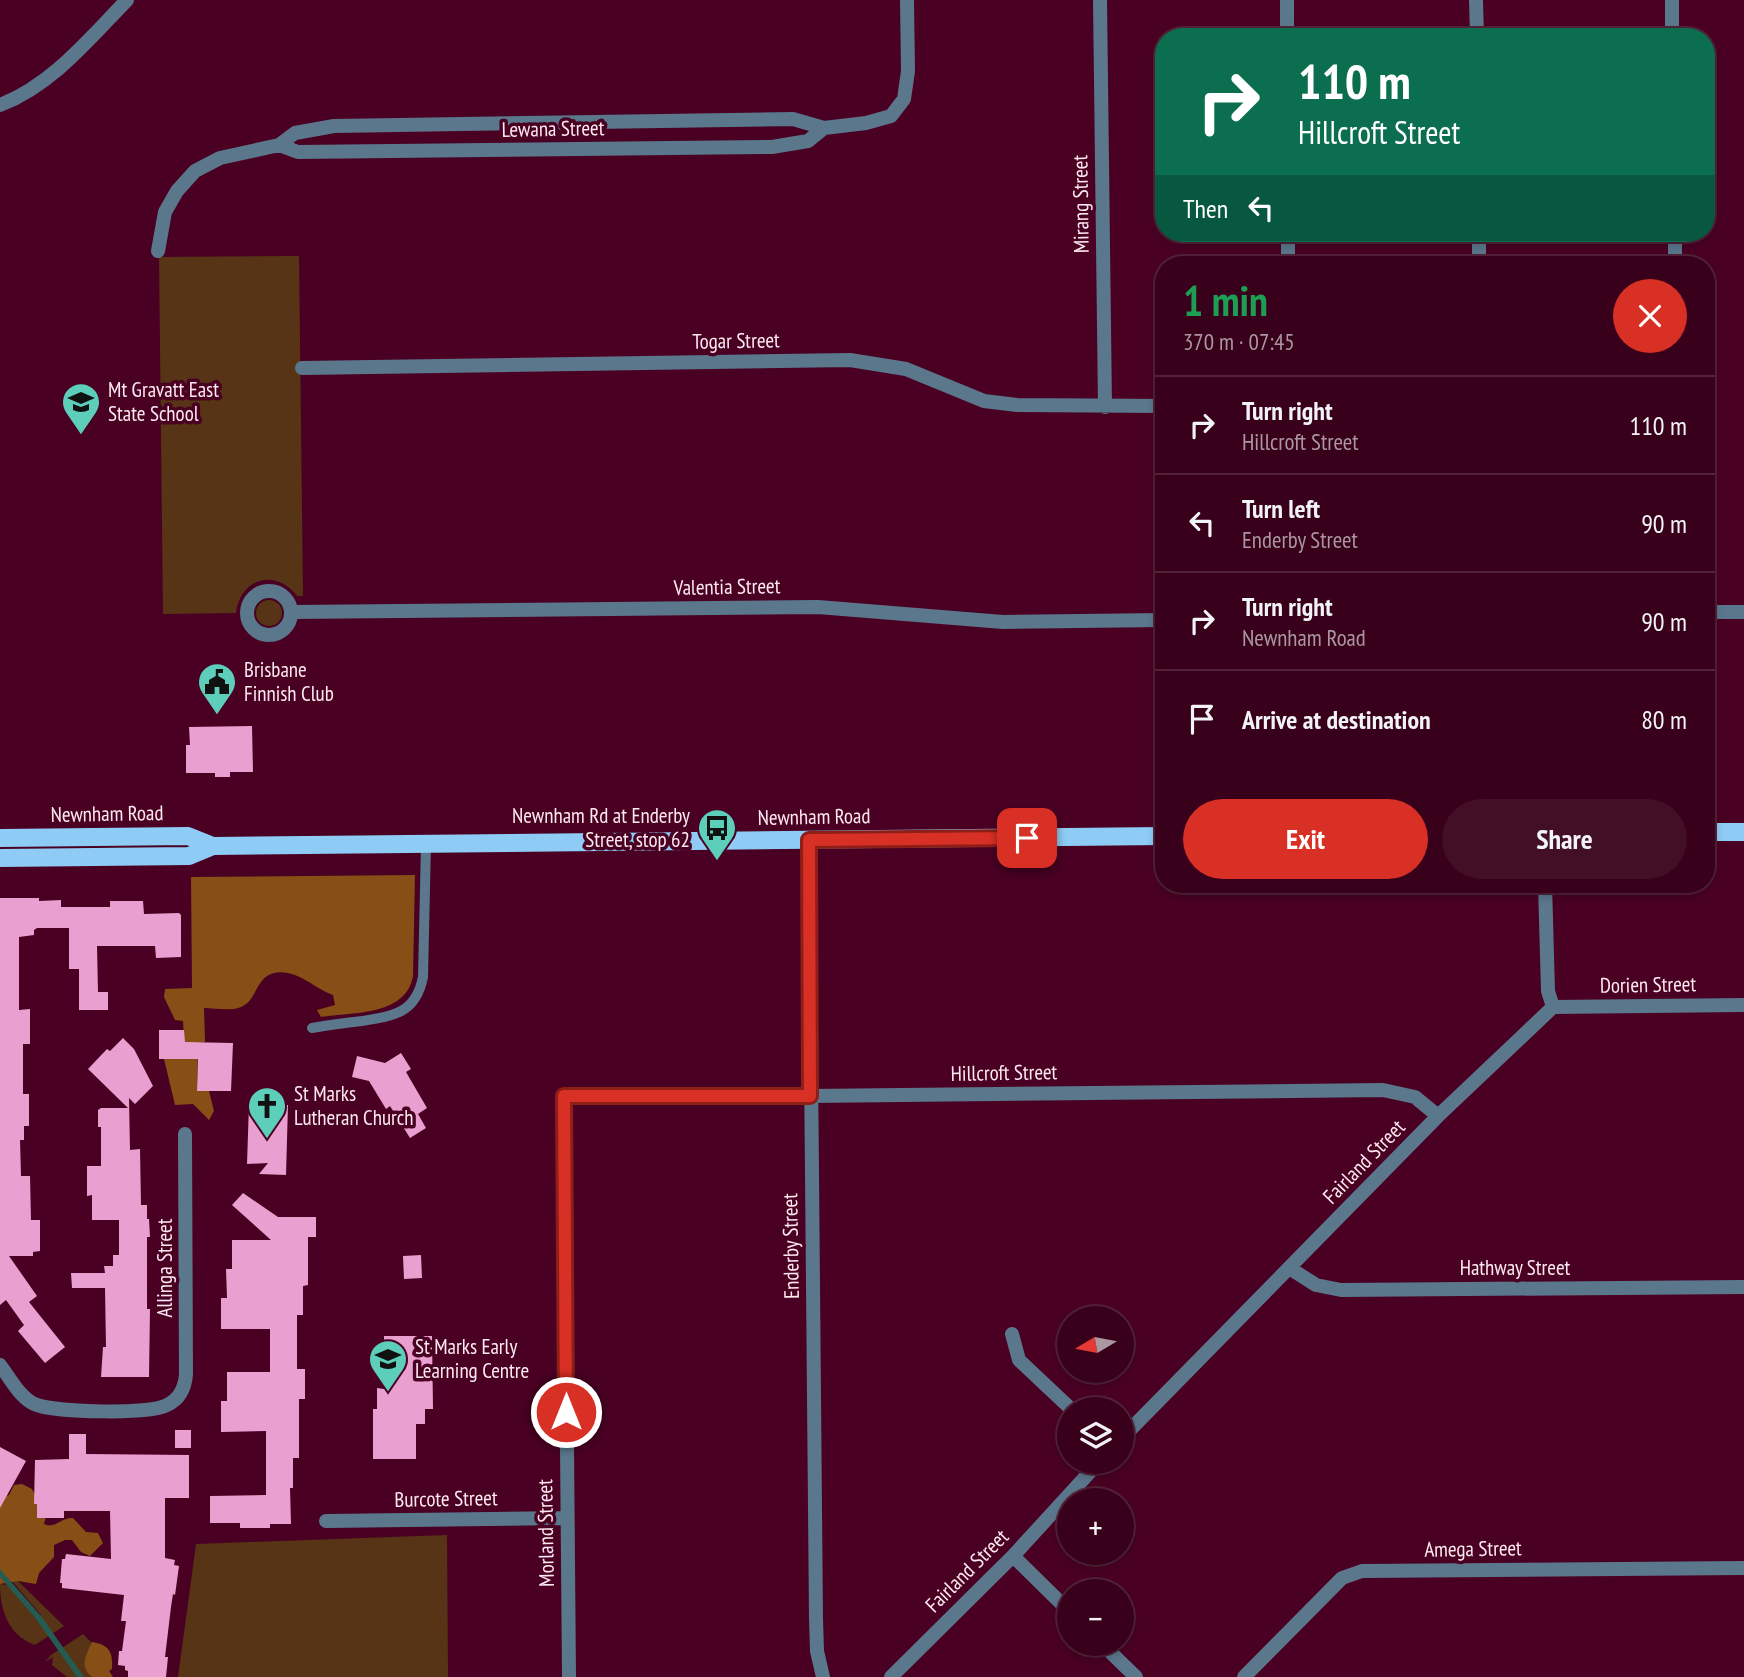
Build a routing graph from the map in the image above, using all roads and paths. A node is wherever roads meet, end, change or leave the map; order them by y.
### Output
1 (127, 0) edge
2 (907, 0) edge
3 (1100, 0) edge
4 (1287, 0) edge
5 (1476, 0) edge
6 (1672, 0) edge
7 (1287, 28) edge
8 (1477, 28) edge
9 (1672, 28) edge
10 (0, 105) edge
11 (824, 128) junction
12 (279, 145) junction
13 (158, 251) dead end
14 (302, 368) dead end
15 (1155, 406) edge
16 (1105, 407) junction
17 (291, 612) dead end
18 (1715, 612) edge
19 (1744, 612) edge
20 (1155, 620) edge
21 (1715, 832) edge
22 (1744, 832) edge
23 (1155, 836) edge
24 (0, 838) edge
25 (809, 840) junction
26 (426, 844) junction
27 (213, 846) junction
28 (0, 858) edge
29 (1545, 893) edge
30 (1744, 1005) edge
31 (1553, 1007) junction
32 (312, 1028) dead end
33 (564, 1096) joint
34 (810, 1096) junction
35 (1438, 1116) junction
36 (185, 1133) dead end
37 (1291, 1269) junction
38 (1744, 1287) edge
39 (1012, 1334) dead end
40 (0, 1365) edge
41 (1058, 1397) edge
42 (1134, 1426) edge
43 (1088, 1474) edge
44 (567, 1518) junction
45 (326, 1521) dead end
46 (1013, 1556) junction
47 (1744, 1568) edge
48 (1057, 1599) edge
49 (817, 1651) junction
50 (1114, 1656) edge
51 (569, 1677) edge
52 (813, 1677) edge
53 (823, 1677) edge
54 (891, 1677) edge
55 (1136, 1677) edge
56 (1244, 1677) edge

1 - 10 street
2 - 11 street, Lewana Street
3 - 16 street, Mirang Street
4 - 7 street
5 - 8 street
6 - 9 street
11 - 12 street, Lewana Street
11 - 12 street, Lewana Street
12 - 13 street, Lewana Street
14 - 16 street, Togar Street
15 - 16 street, Togar Street
17 - 20 street, Valentia Street
18 - 19 street
21 - 22 main road
23 - 25 main road, Newnham Road
24 - 27 main road, Newnham Road
25 - 26 main road, Newnham Road
25 - 34 street, Enderby Street
26 - 27 main road, Newnham Road
26 - 32 lane
27 - 28 main road, Newnham Road
29 - 31 street
30 - 31 street, Dorien Street
31 - 35 street, Fairland Street
33 - 34 street, Hillcroft Street
33 - 44 street, Morland Street
34 - 35 street, Hillcroft Street
34 - 49 street, Enderby Street
35 - 37 street, Fairland Street
36 - 40 street, Allinga Street
37 - 38 street, Hathway Street
37 - 42 street, Fairland Street
39 - 41 street
43 - 46 street, Fairland Street
44 - 45 street, Burcote Street
44 - 51 street, Morland Street
46 - 48 street
46 - 54 street, Fairland Street
47 - 56 street, Amega Street
49 - 52 street, Enderby Street
49 - 53 street, Enderby Street
50 - 55 street

